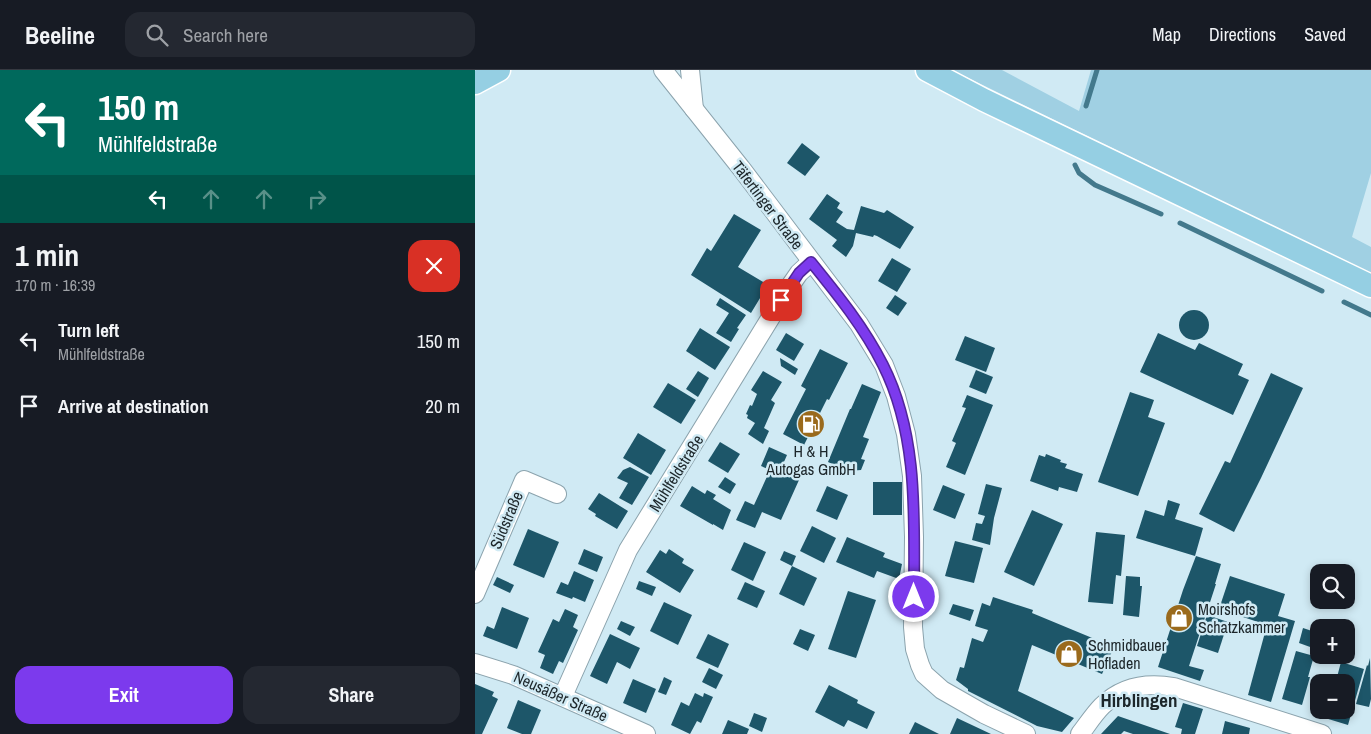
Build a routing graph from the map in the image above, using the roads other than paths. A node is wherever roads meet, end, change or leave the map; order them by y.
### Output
1 (499, 70) edge
2 (663, 70) edge
3 (690, 70) edge
4 (927, 70) edge
5 (475, 83) edge
6 (695, 110) junction
7 (811, 262) junction
8 (1371, 286) edge
9 (557, 494) dead end
10 (475, 594) edge
11 (475, 663) edge
12 (563, 696) junction
13 (646, 734) edge
14 (1026, 734) edge
15 (1080, 734) edge
16 (1322, 734) edge

1 - 5 main road
2 - 6 street, Täfertinger Straße
3 - 6 street
4 - 8 main road
6 - 7 street, Täfertinger Straße
7 - 12 street, Mühlfeldstraße
7 - 14 street, Täfertinger Straße
9 - 10 street, Südstraße
11 - 12 street, Neusäßer Straße
12 - 13 street, Neusäßer Straße
15 - 16 street

